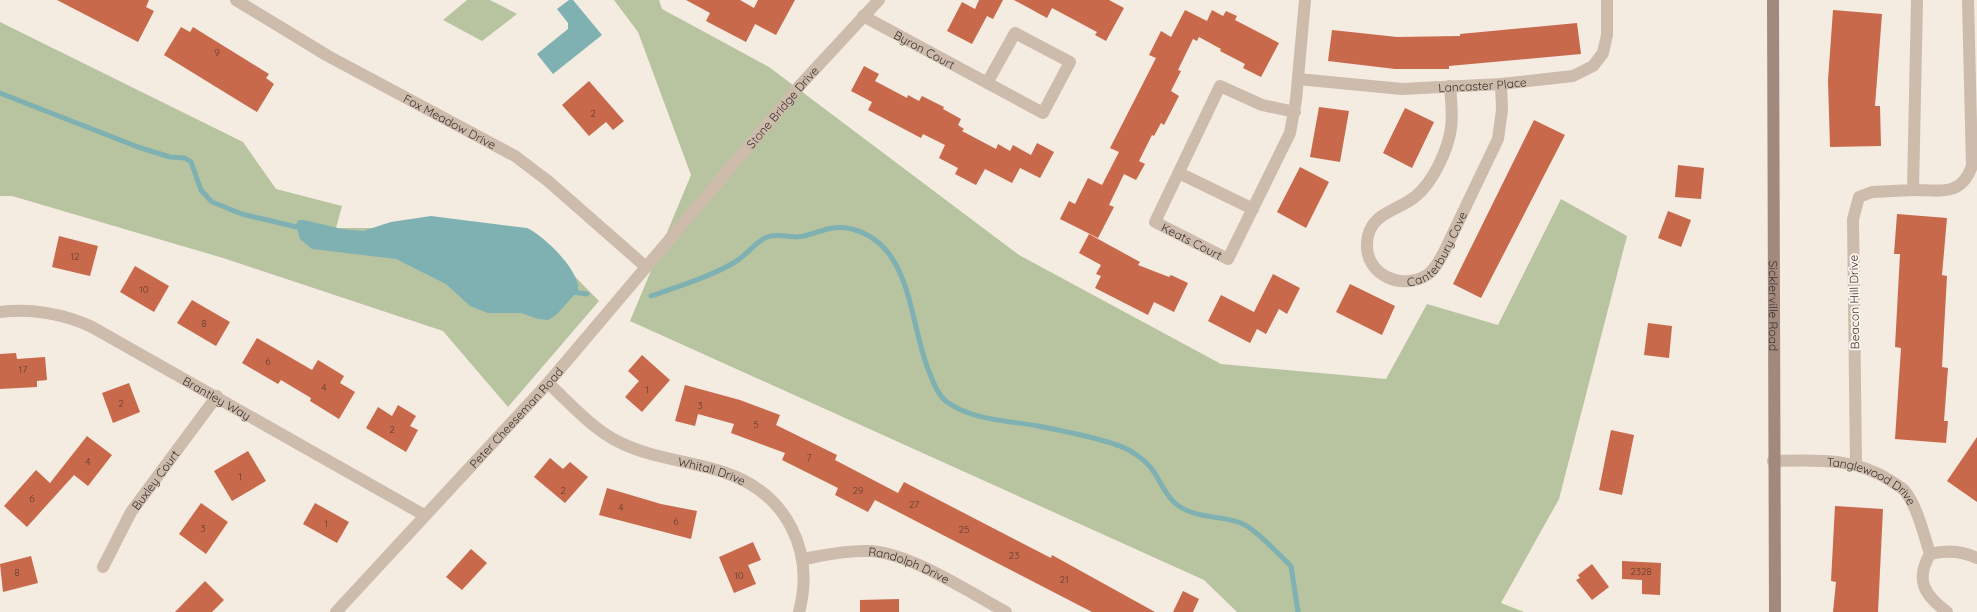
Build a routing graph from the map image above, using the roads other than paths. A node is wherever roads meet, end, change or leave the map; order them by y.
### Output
1 (236, 0) edge
2 (879, 0) edge
3 (1305, 0) edge
4 (1607, 0) edge
5 (1773, 0) edge
6 (1917, 0) edge
7 (1968, 0) edge
8 (863, 16) junction
9 (1298, 79) junction
10 (987, 83) junction
11 (1501, 84) junction
12 (1450, 86) junction
13 (1295, 112) junction
14 (1179, 173) junction
15 (1913, 190) junction
16 (1253, 209) junction
17 (688, 216) joint
18 (646, 267) junction
19 (0, 312) edge
20 (548, 383) junction
21 (217, 396) junction
22 (1774, 461) junction
23 (1856, 464) junction
24 (424, 515) junction
25 (1930, 554) junction
26 (1977, 558) edge
27 (803, 559) junction
28 (103, 567) dead end
29 (336, 612) edge
30 (799, 612) edge
31 (1006, 612) edge
32 (1775, 612) edge
33 (1947, 612) edge

1 - 18 street, Fox Meadow Drive
2 - 8 street, Stone Bridge Drive
3 - 9 street, Keats Court
4 - 11 street, Lancaster Place
5 - 22 main road, Sicklerville Road
6 - 15 street
7 - 15 street, Beacon Hill Drive
8 - 10 street, Byron Court
8 - 17 street, Stone Bridge Drive
9 - 12 street, Lancaster Place
9 - 13 street, Keats Court
10 - 10 street, Byron Court
11 - 12 street, Lancaster Place
11 - 12 street, Canterbury Cove
13 - 14 street, Keats Court
13 - 16 street, Keats Court
14 - 16 street
14 - 16 street, Keats Court
15 - 23 street, Beacon Hill Drive
17 - 18 street, Peter Cheeseman Road
18 - 20 street, Peter Cheeseman Road
19 - 21 street, Brantley Way
20 - 24 street, Peter Cheeseman Road
20 - 27 street, Whitall Drive
21 - 24 street, Brantley Way
21 - 28 street, Buxley Court
22 - 23 street, Tanglewood Drive
22 - 32 main road, Sicklerville Road
23 - 25 street, Tanglewood Drive
24 - 29 street, Peter Cheeseman Road
25 - 26 street
25 - 33 street
27 - 30 street, Whitall Drive
27 - 31 street, Randolph Drive

